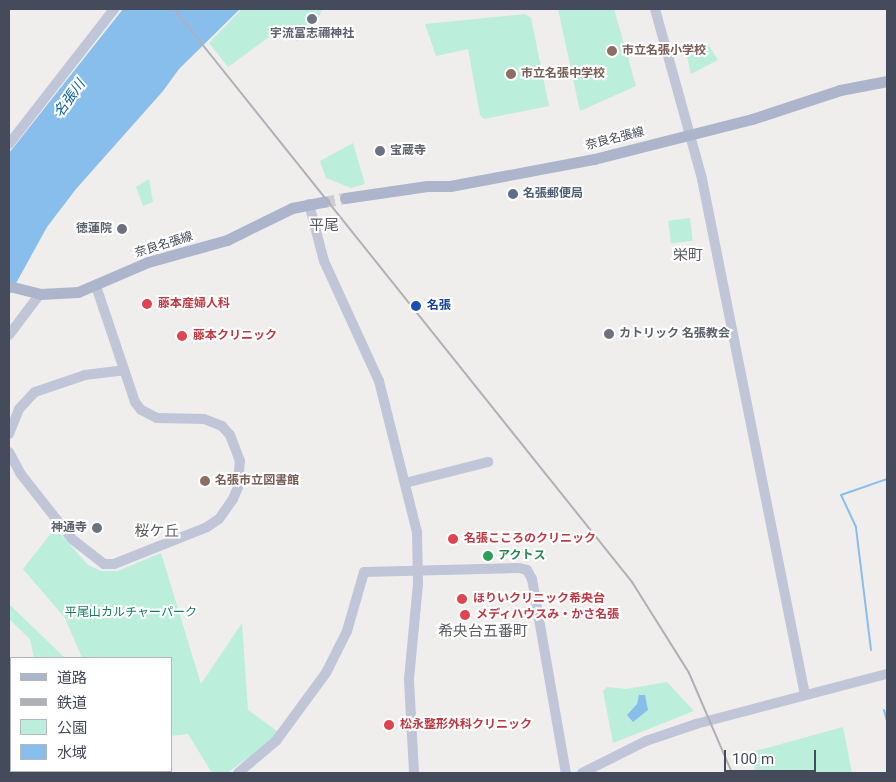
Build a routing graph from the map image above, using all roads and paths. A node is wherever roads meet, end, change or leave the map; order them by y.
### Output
1 (114, 9) edge
2 (656, 9) edge
3 (887, 81) edge
4 (691, 134) junction
5 (9, 144) edge
6 (345, 198) tunnel mouth
7 (324, 202) tunnel mouth
8 (309, 204) junction
9 (96, 286) junction
10 (13, 287) edge
11 (40, 294) junction
12 (9, 334) edge
13 (124, 370) junction
14 (9, 434) edge
15 (9, 452) edge
16 (488, 462) dead end
17 (405, 483) junction
18 (419, 570) junction
19 (887, 674) edge
20 (805, 695) junction
21 (238, 773) edge
22 (414, 773) edge
23 (566, 773) edge
24 (582, 773) edge

1 - 5 street
2 - 4 street
3 - 4 main road, 奈良名張線
4 - 6 main road, 奈良名張線
4 - 20 street
7 - 8 main road, 奈良名張線
8 - 9 main road, 奈良名張線
8 - 17 street
9 - 11 main road, 奈良名張線
9 - 13 street
10 - 11 main road, 奈良名張線
11 - 12 street
13 - 14 street
13 - 15 street
16 - 17 street
17 - 18 street
18 - 21 street
18 - 22 street
18 - 23 street
19 - 20 street
20 - 24 street

